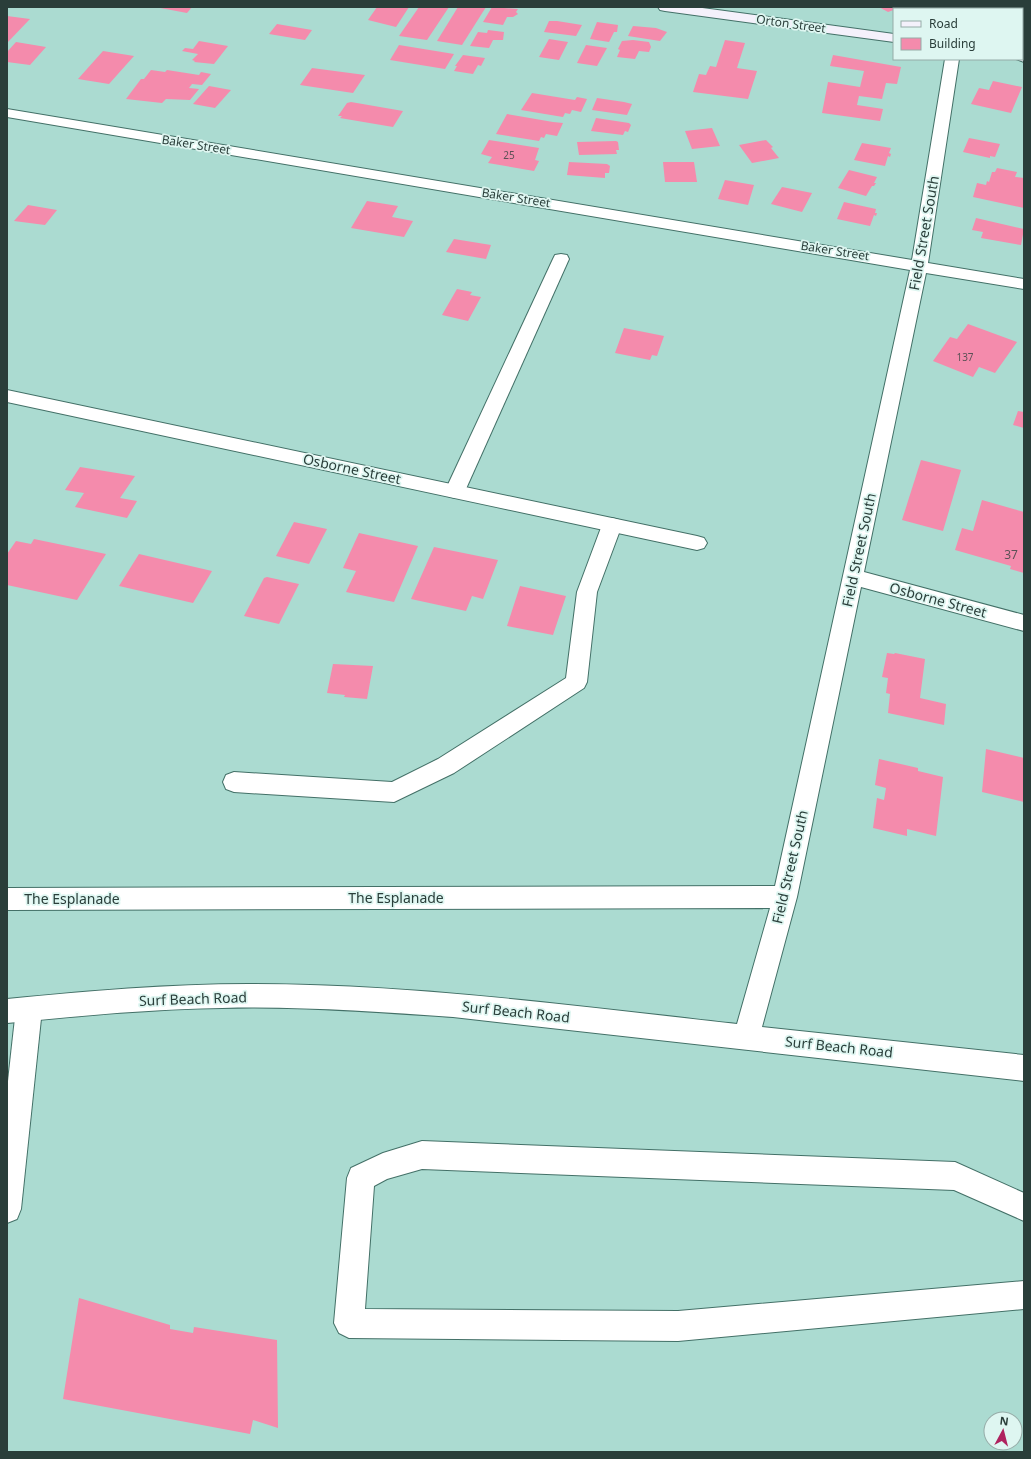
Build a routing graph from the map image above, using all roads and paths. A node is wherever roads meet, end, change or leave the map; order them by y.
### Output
1 (665, 7) edge
2 (893, 38) edge
3 (952, 60) edge
4 (7, 113) edge
5 (561, 259) dead end
6 (919, 266) junction
7 (1024, 284) edge
8 (7, 396) edge
9 (455, 491) junction
10 (612, 525) junction
11 (697, 543) dead end
12 (853, 577) junction
13 (1024, 623) edge
14 (234, 782) dead end
15 (785, 897) junction
16 (7, 899) edge
17 (18, 1010) edge
18 (746, 1037) junction
19 (1024, 1068) edge
20 (1024, 1208) edge
21 (7, 1209) edge
22 (1024, 1295) edge

1 - 2 main road, Orton Street
3 - 6 street, Field Street South
4 - 6 street, Baker Street
5 - 9 street
6 - 7 street, Baker Street
6 - 12 street, Field Street South
8 - 9 street, Osborne Street
9 - 10 street, Osborne Street
10 - 11 street, Osborne Street
10 - 14 street
12 - 13 street, Osborne Street
12 - 15 street, Field Street South
15 - 16 street, The Esplanade
15 - 18 street, Field Street South
17 - 18 street, Surf Beach Road
17 - 21 street
18 - 19 street, Surf Beach Road
20 - 22 street

